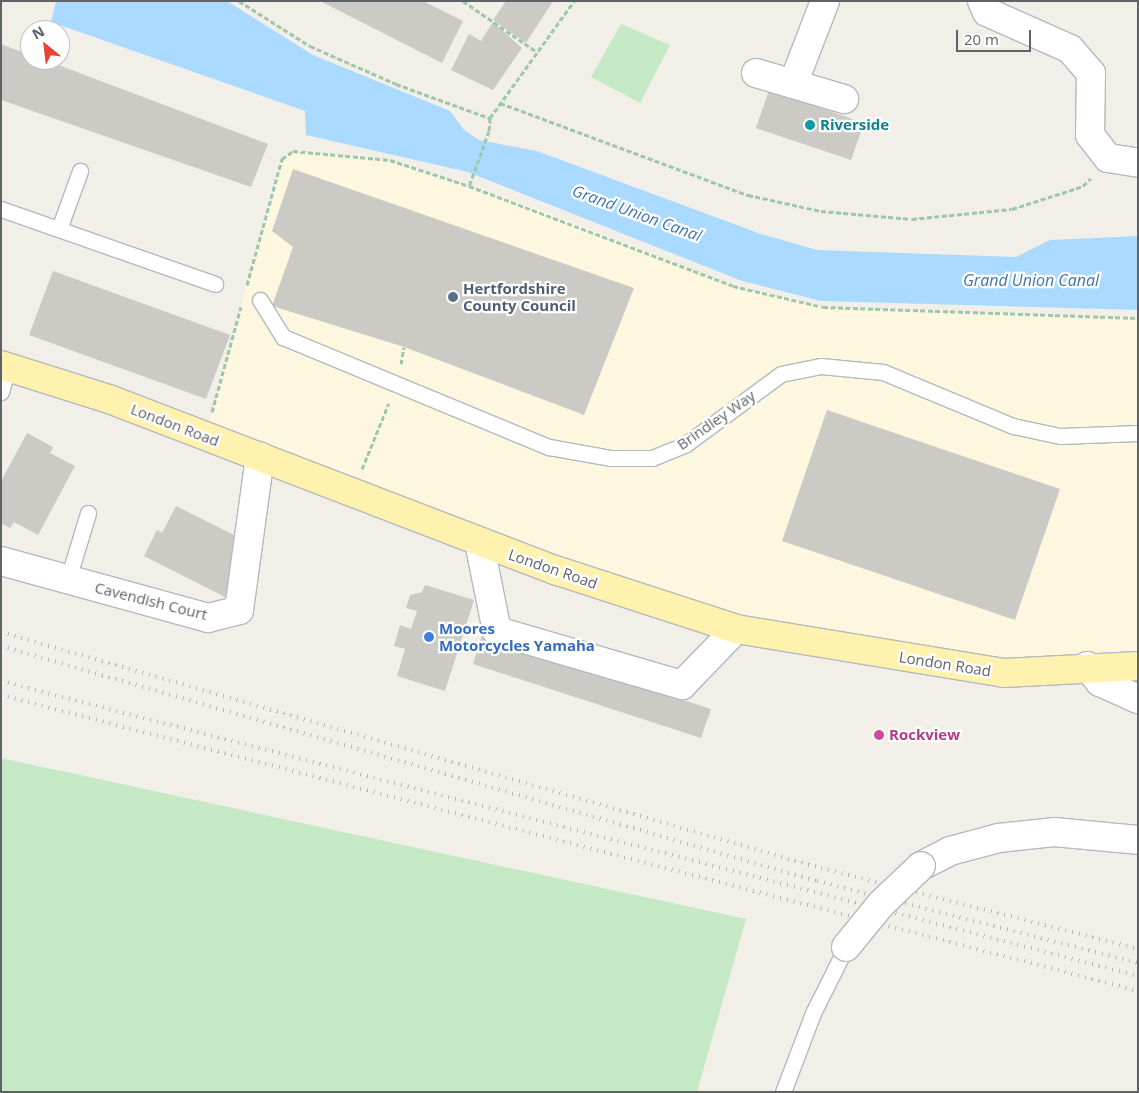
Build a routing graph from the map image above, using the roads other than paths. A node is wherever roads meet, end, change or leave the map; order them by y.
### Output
1 (825, 1) edge
2 (982, 1) edge
3 (756, 73) dead end
4 (793, 84) junction
5 (844, 98) dead end
6 (1138, 163) edge
7 (80, 172) dead end
8 (1, 209) edge
9 (59, 229) junction
10 (215, 284) dead end
11 (260, 300) dead end
12 (3, 375) edge
13 (1138, 433) edge
14 (260, 456) junction
15 (88, 513) dead end
16 (479, 542) junction
17 (1, 561) edge
18 (68, 579) junction
19 (736, 629) junction
20 (1134, 664) edge
21 (1087, 666) junction
22 (1138, 698) edge
23 (1138, 840) edge
24 (846, 947) joint
25 (783, 1092) edge

1 - 4 street
2 - 6 street
3 - 4 street
4 - 5 street
7 - 9 lane
8 - 9 lane
9 - 10 lane
11 - 13 lane, Brindley Way
12 - 14 main road, London Road
14 - 16 main road, London Road
14 - 18 street, Cavendish Court
15 - 18 lane
16 - 19 main road, London Road
16 - 19 street
17 - 18 street, Cavendish Court
19 - 21 main road, London Road
20 - 21 main road, London Road
21 - 22 street
23 - 24 street, bridge
24 - 25 lane

